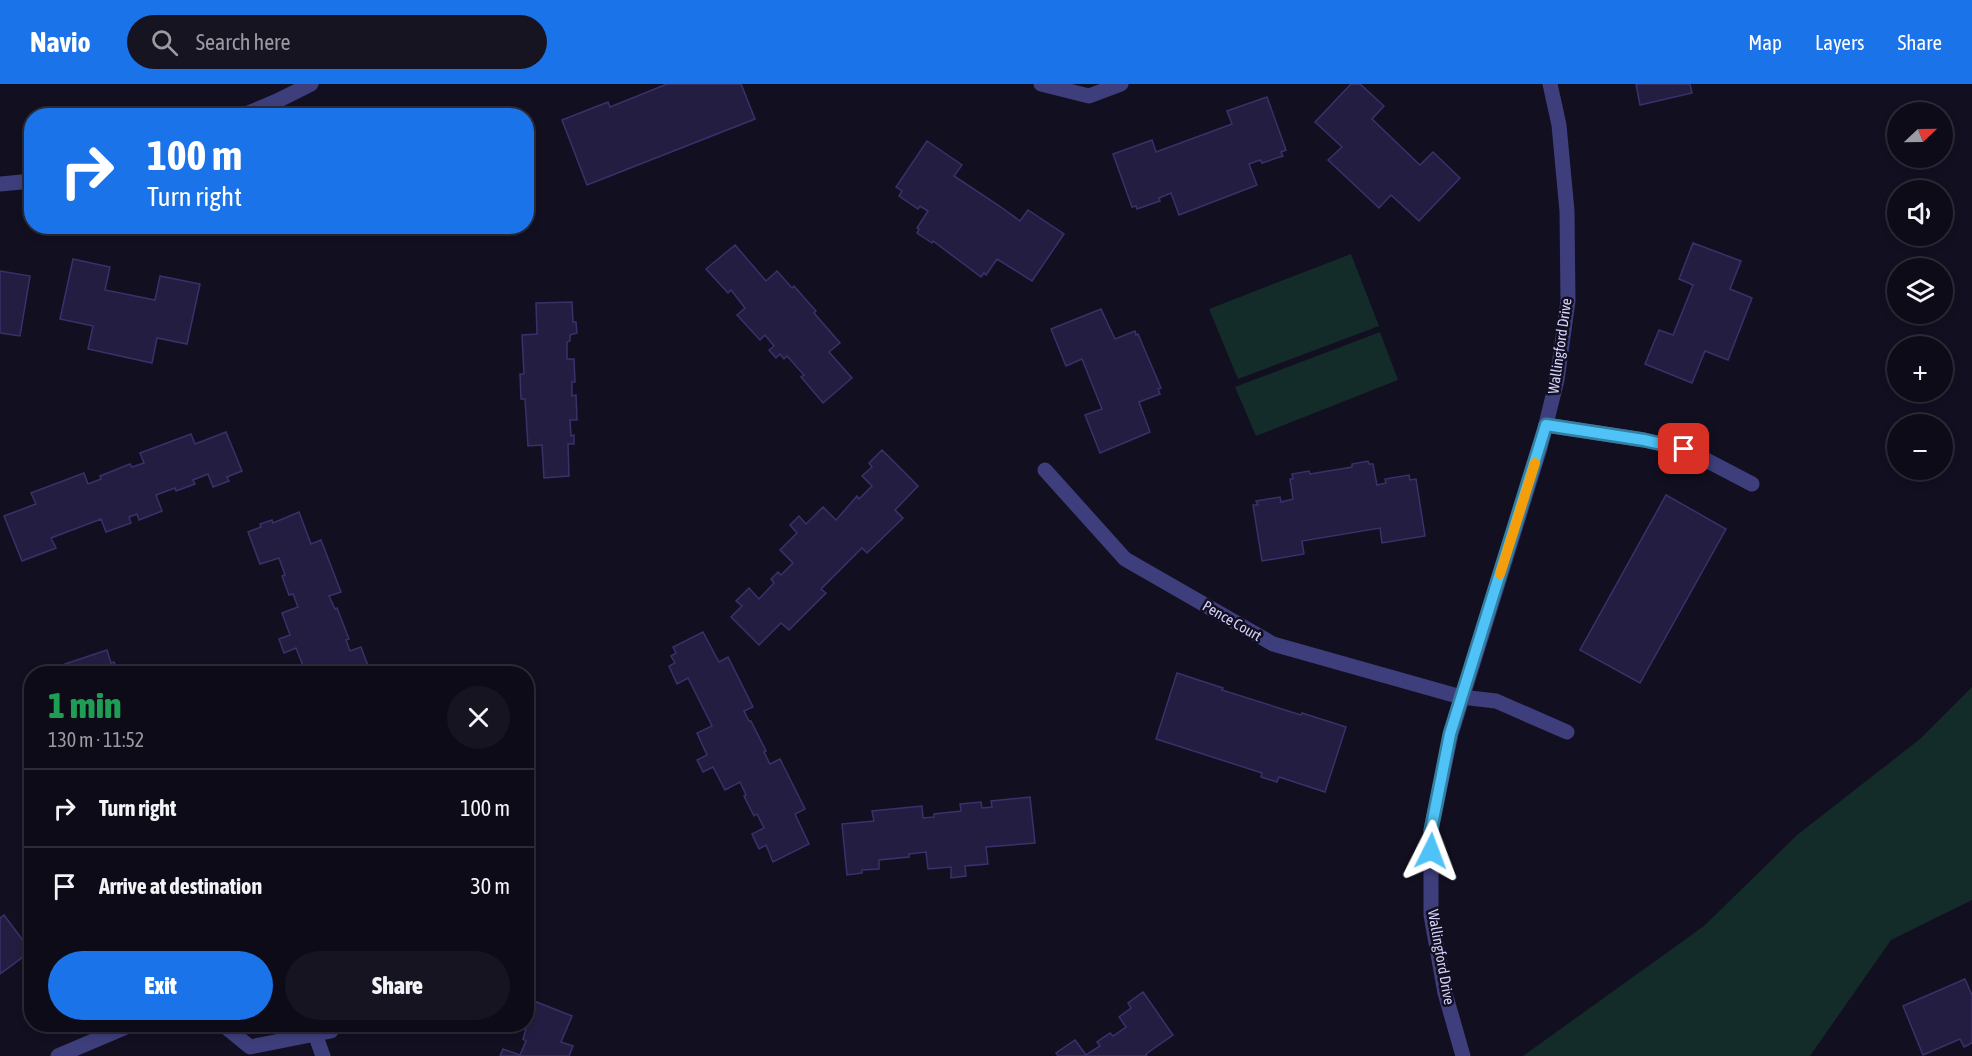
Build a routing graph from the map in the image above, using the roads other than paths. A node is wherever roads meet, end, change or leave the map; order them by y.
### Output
1 (311, 84) edge
2 (1041, 84) edge
3 (1121, 84) edge
4 (1550, 84) edge
5 (260, 108) edge
6 (24, 182) edge
7 (0, 184) edge
8 (1546, 425) junction
9 (1045, 470) dead end
10 (1752, 484) dead end
11 (1461, 698) junction
12 (1568, 732) dead end
13 (114, 1032) edge
14 (232, 1032) edge
15 (326, 1032) edge
16 (315, 1034) junction
17 (58, 1056) edge
18 (322, 1056) edge
19 (1463, 1056) edge

1 - 5 street
2 - 3 street
4 - 8 street, Wallingford Drive
6 - 7 street
8 - 10 street
8 - 11 street, Wallingford Drive
9 - 11 street, Pence Court
11 - 12 street, Pence Court
11 - 19 street, Wallingford Drive
13 - 17 street
14 - 16 street
15 - 16 street
16 - 18 street

